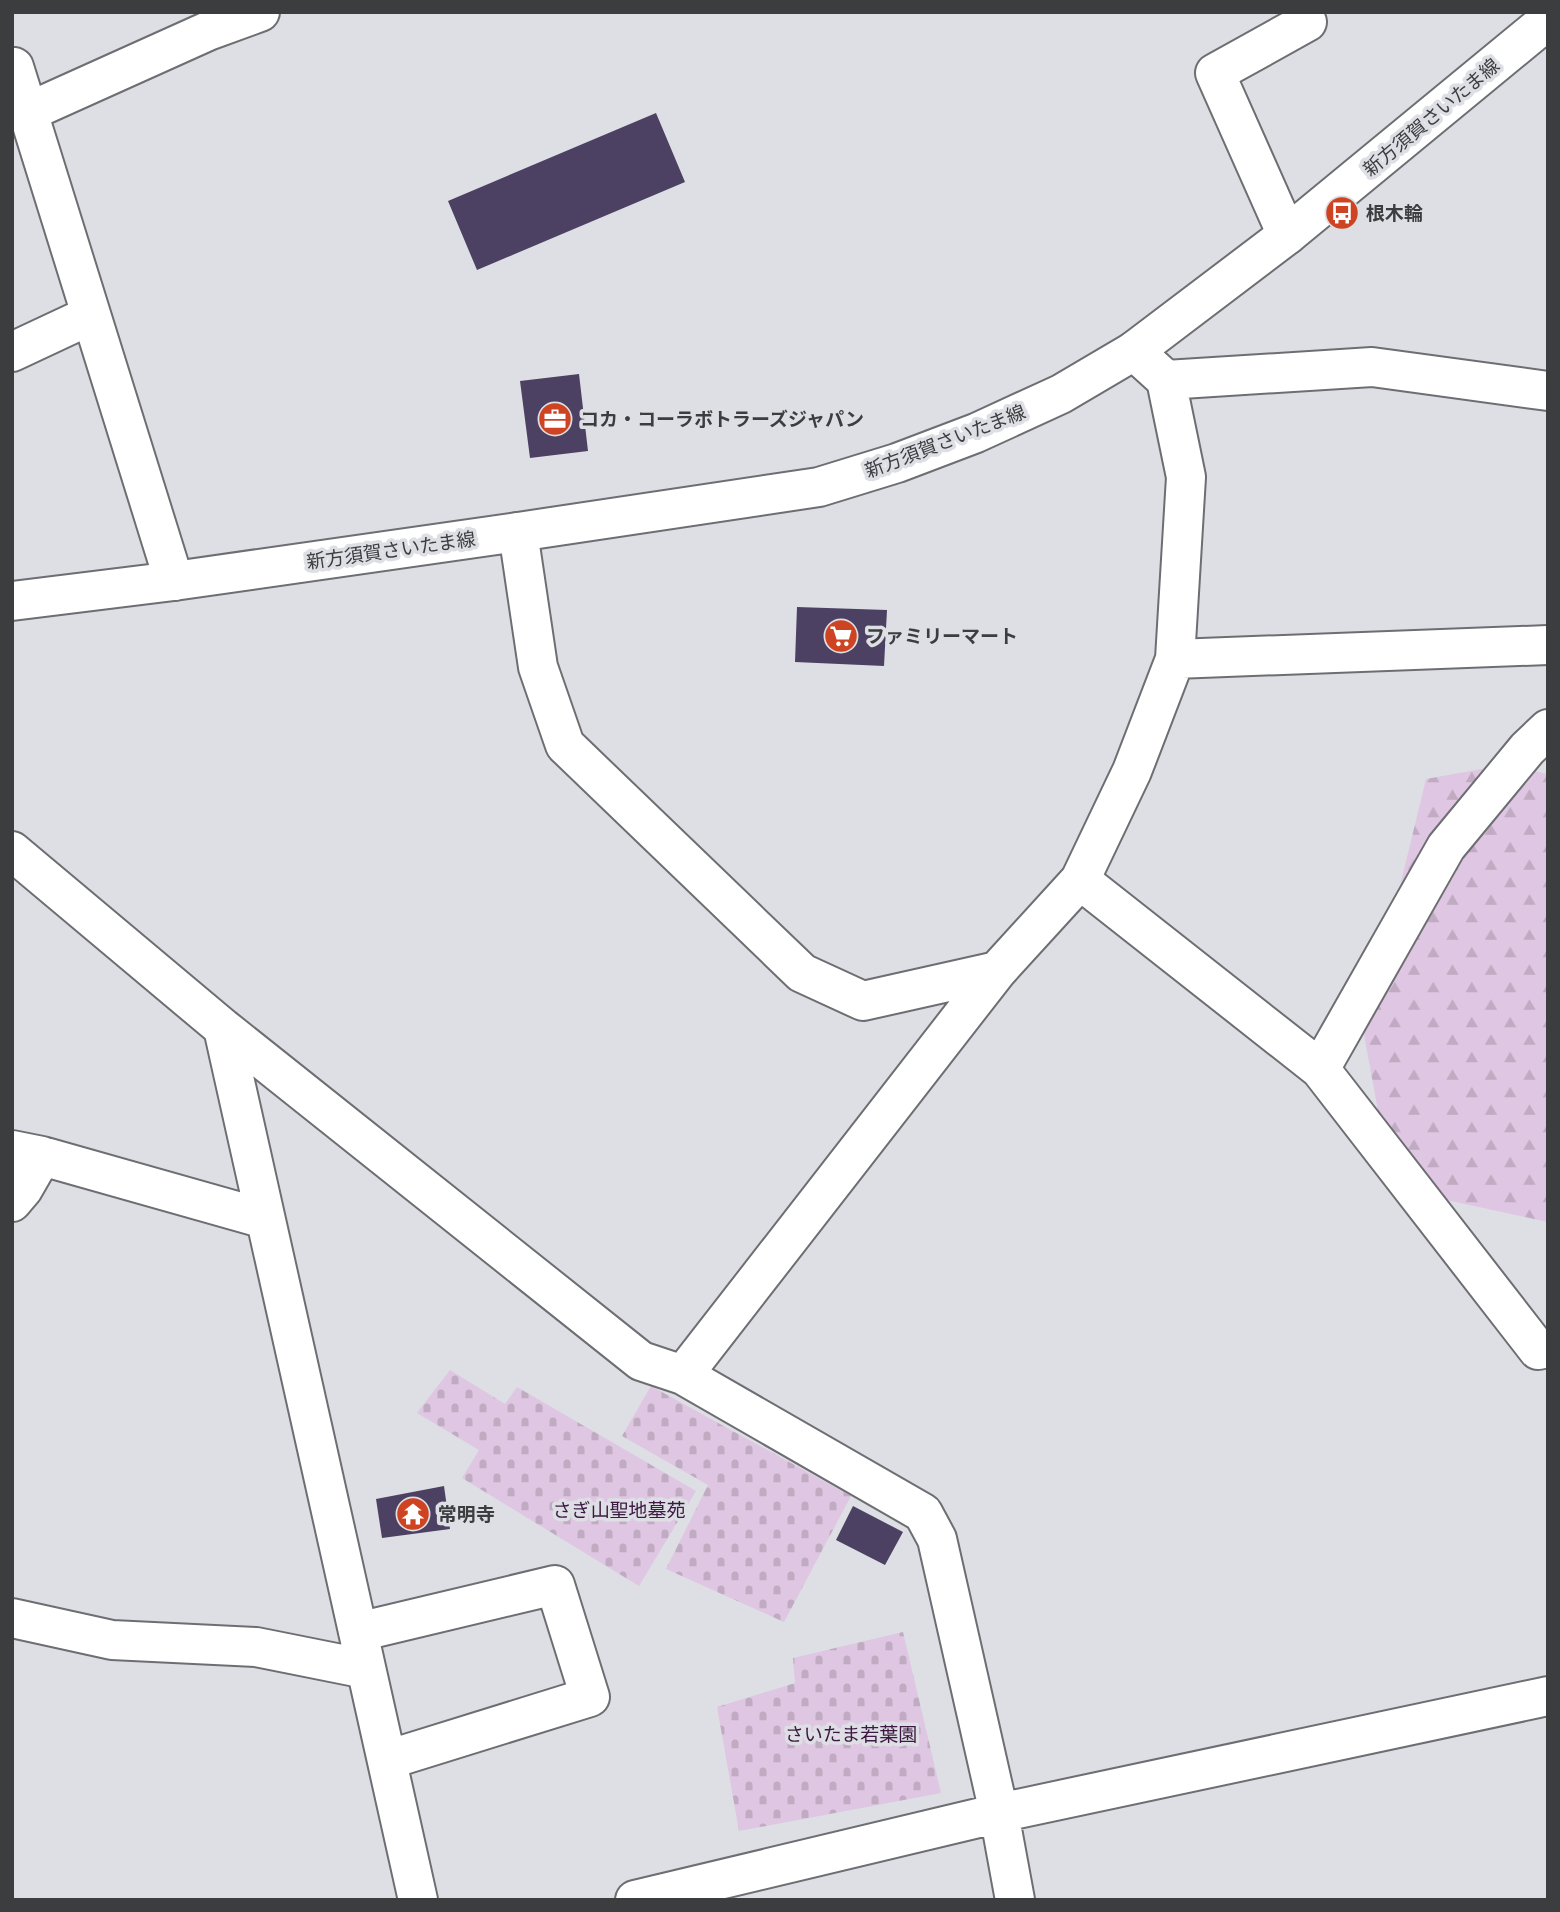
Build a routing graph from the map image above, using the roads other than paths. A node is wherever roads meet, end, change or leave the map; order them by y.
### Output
1 (260, 12) edge
2 (1302, 12) edge
3 (1548, 20) edge
4 (14, 67) edge
5 (28, 112) junction
6 (1287, 235) junction
7 (91, 314) junction
8 (1134, 351) junction
9 (12, 352) edge
10 (1167, 380) junction
11 (1548, 391) edge
12 (517, 532) junction
13 (174, 581) junction
14 (12, 601) edge
15 (1548, 645) edge
16 (1175, 659) junction
17 (1548, 729) edge
18 (12, 851) edge
19 (1080, 880) junction
20 (997, 971) junction
21 (223, 1028) junction
22 (1320, 1069) junction
23 (27, 1153) edge
24 (12, 1202) edge
25 (265, 1219) junction
26 (1548, 1348) edge
27 (683, 1375) junction
28 (12, 1618) edge
29 (362, 1651) junction
30 (1548, 1696) edge
31 (387, 1760) junction
32 (999, 1813) junction
33 (418, 1900) edge
34 (635, 1900) edge
35 (1015, 1900) edge

1 - 5 street
2 - 6 street
3 - 6 street, 新方須賀さいたま線
4 - 5 street
5 - 7 street
6 - 8 street, 新方須賀さいたま線
7 - 9 street
7 - 13 street
8 - 10 street
8 - 12 street, 新方須賀さいたま線
10 - 11 street
10 - 16 street
12 - 13 street, 新方須賀さいたま線
12 - 20 street
13 - 14 street, 新方須賀さいたま線
15 - 16 street
16 - 19 street
17 - 22 street
18 - 21 street
19 - 20 street
19 - 22 street
20 - 27 street
21 - 25 street
21 - 27 street
22 - 26 street
23 - 24 street
23 - 25 street
25 - 29 street
27 - 32 street
28 - 29 street
29 - 31 street
29 - 31 street
30 - 32 street
31 - 33 street
32 - 34 street
32 - 35 street

